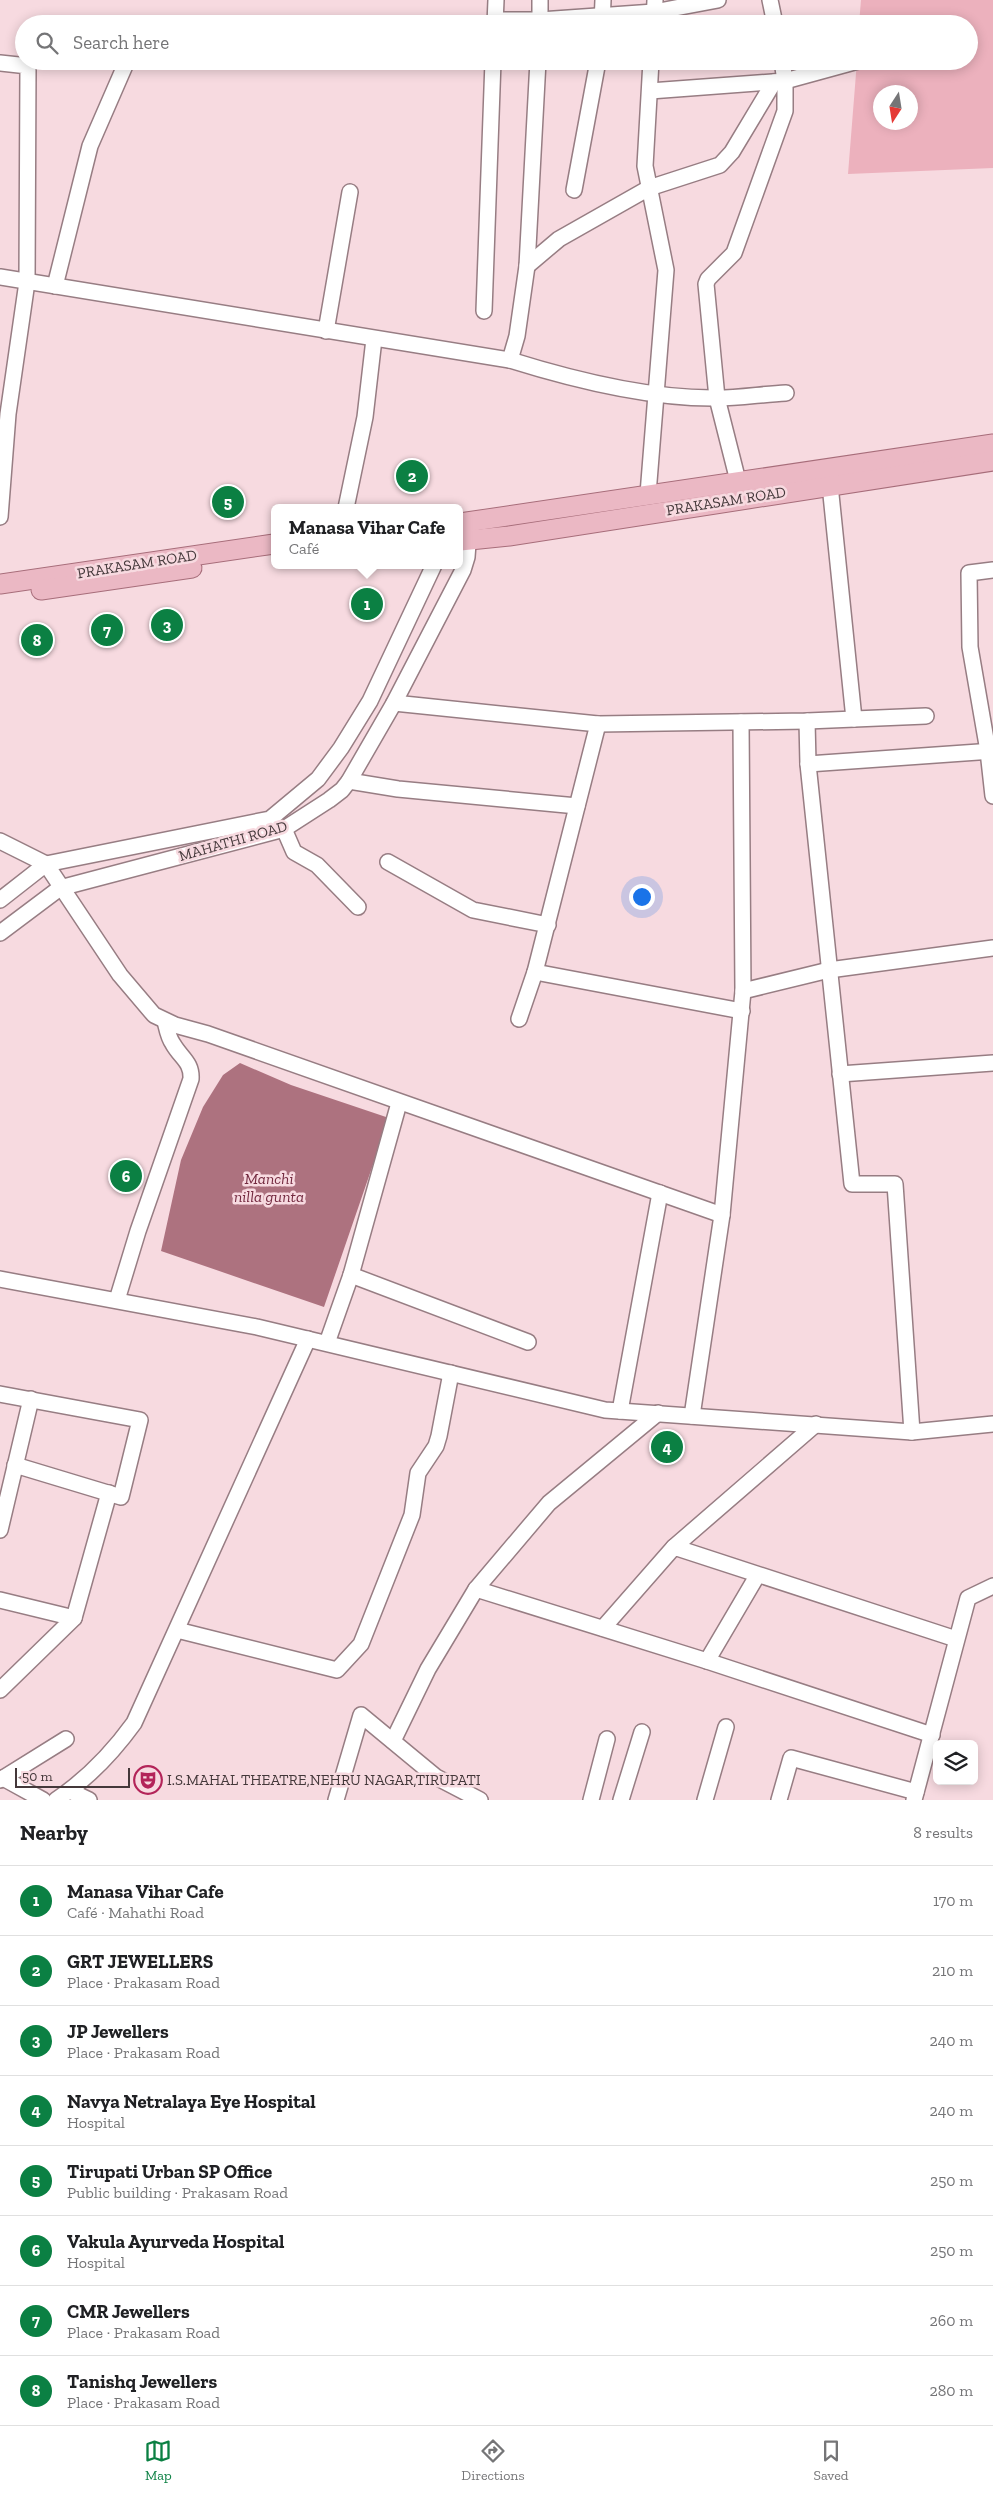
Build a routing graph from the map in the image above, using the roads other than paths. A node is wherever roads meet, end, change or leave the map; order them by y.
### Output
1 (496, 0) edge
2 (540, 0) edge
3 (603, 0) edge
4 (718, 0) edge
5 (770, 0) edge
6 (654, 12) edge
7 (495, 15) edge
8 (540, 15) edge
9 (602, 15) edge
10 (634, 15) edge
11 (773, 15) edge
12 (0, 62) edge
13 (15, 64) edge
14 (28, 70) edge
15 (123, 70) edge
16 (493, 70) edge
17 (538, 70) edge
18 (596, 70) edge
19 (651, 70) edge
20 (781, 70) edge
21 (822, 70) edge
22 (779, 81) junction
23 (650, 91) junction
24 (649, 188) junction
25 (574, 190) dead end
26 (350, 192) dead end
27 (527, 266) junction
28 (0, 277) edge
29 (27, 282) junction
30 (56, 286) junction
31 (484, 311) dead end
32 (326, 331) junction
33 (374, 339) junction
34 (510, 360) junction
35 (786, 392) dead end
36 (656, 395) junction
37 (717, 398) junction
38 (993, 444) edge
39 (993, 461) edge
40 (738, 481) junction
41 (830, 485) junction
42 (648, 494) junction
43 (347, 504) edge
44 (0, 517) edge
45 (464, 532) edge
46 (271, 544) edge
47 (271, 556) edge
48 (432, 569) edge
49 (993, 570) edge
50 (0, 584) edge
51 (0, 595) edge
52 (394, 703) junction
53 (926, 716) dead end
54 (854, 719) junction
55 (807, 721) junction
56 (741, 722) junction
57 (598, 724) junction
58 (991, 751) edge
59 (808, 764) junction
60 (349, 781) junction
61 (993, 796) edge
62 (577, 806) junction
63 (284, 829) junction
64 (0, 841) edge
65 (388, 862) dead end
66 (46, 864) junction
67 (60, 888) junction
68 (0, 900) edge
69 (358, 907) dead end
70 (548, 926) junction
71 (0, 933) edge
72 (993, 948) edge
73 (829, 970) junction
74 (535, 972) junction
75 (743, 991) junction
76 (742, 1011) junction
77 (519, 1019) dead end
78 (165, 1021) junction
79 (993, 1063) edge
80 (840, 1074) junction
81 (399, 1103) junction
82 (660, 1193) junction
83 (722, 1215) junction
84 (350, 1275) junction
85 (0, 1279) edge
86 (117, 1300) junction
87 (308, 1339) junction
88 (528, 1342) dead end
89 (327, 1344) junction
90 (451, 1373) junction
91 (0, 1394) edge
92 (31, 1399) junction
93 (620, 1411) junction
94 (658, 1413) junction
95 (692, 1416) junction
96 (816, 1424) junction
97 (993, 1424) edge
98 (912, 1432) junction
99 (16, 1465) junction
100 (109, 1493) junction
101 (0, 1530) edge
102 (674, 1547) junction
103 (757, 1576) junction
104 (993, 1586) edge
105 (476, 1589) junction
106 (0, 1600) edge
107 (74, 1618) junction
108 (603, 1628) junction
109 (177, 1630) junction
110 (956, 1639) junction
111 (707, 1661) junction
112 (0, 1690) edge
113 (726, 1727) dead end
114 (642, 1732) dead end
115 (932, 1735) junction
116 (66, 1739) dead end
117 (607, 1739) dead end
118 (393, 1741) junction
119 (2, 1779) edge
120 (70, 1791) junction
121 (915, 1796) edge
122 (338, 1799) edge
123 (43, 1800) edge
124 (56, 1800) edge
125 (89, 1800) edge
126 (480, 1800) edge
127 (591, 1800) edge
128 (622, 1800) edge
129 (705, 1800) edge
130 (779, 1800) edge

1 - 7 street
2 - 8 street
3 - 9 street
4 - 6 street
5 - 11 street
6 - 10 street
12 - 13 street
14 - 29 street
15 - 30 street
16 - 31 street
17 - 27 street
18 - 25 street
19 - 23 street
20 - 22 street
21 - 22 street
22 - 23 street
22 - 24 street
22 - 37 street
23 - 24 street
24 - 27 street
24 - 36 street
26 - 32 street
27 - 34 street
28 - 29 street
29 - 30 street
29 - 44 street
30 - 32 street
32 - 33 street
33 - 34 street
33 - 43 street
34 - 36 street
35 - 37 street
36 - 37 street
36 - 42 street
37 - 40 street
38 - 40 main road, PRAKASAM ROAD
39 - 41 main road, PRAKASAM ROAD
40 - 42 main road, PRAKASAM ROAD
41 - 45 main road, PRAKASAM ROAD
41 - 54 street
42 - 45 main road, PRAKASAM ROAD
45 - 52 street, MAHATHI ROAD
46 - 50 main road, PRAKASAM ROAD
47 - 51 main road, PRAKASAM ROAD
48 - 66 street, MAHATHI ROAD
49 - 58 street
52 - 57 street
52 - 60 street, MAHATHI ROAD
53 - 54 street
54 - 55 street
55 - 56 street
55 - 59 street
56 - 57 street
56 - 75 street
57 - 62 street
58 - 59 street
58 - 61 street
59 - 73 street
60 - 62 street
60 - 63 street, MAHATHI ROAD
62 - 70 street
63 - 67 street, MAHATHI ROAD
63 - 69 street
64 - 66 street
65 - 70 street
66 - 67 street
66 - 68 street, MAHATHI ROAD
67 - 71 street, MAHATHI ROAD
67 - 78 street
70 - 74 street
72 - 73 street
73 - 75 street
73 - 80 street
74 - 76 street
74 - 77 street
75 - 76 street
76 - 83 street
78 - 81 street
78 - 86 street
79 - 80 street
80 - 98 street
81 - 82 street
81 - 84 street
82 - 83 street
82 - 93 street
83 - 95 street
84 - 88 street
84 - 89 street
85 - 86 street
86 - 87 street
87 - 89 street
87 - 109 street
89 - 90 street
90 - 93 street
90 - 109 street
91 - 92 street
92 - 99 street
92 - 100 street
93 - 94 street
94 - 95 street
94 - 105 street
95 - 96 street
96 - 98 street
96 - 102 street
97 - 98 street
99 - 100 street
99 - 101 street
100 - 107 street
102 - 103 street
102 - 108 street
103 - 110 street
103 - 111 street
104 - 110 street
105 - 108 street
105 - 118 street
106 - 107 street
107 - 112 street
108 - 111 street
109 - 120 street
110 - 115 street
111 - 115 street
113 - 129 street
114 - 128 street
115 - 121 street
116 - 119 street
117 - 127 street
118 - 122 street
118 - 126 street
119 - 123 street
120 - 124 street
120 - 125 street
121 - 130 street

